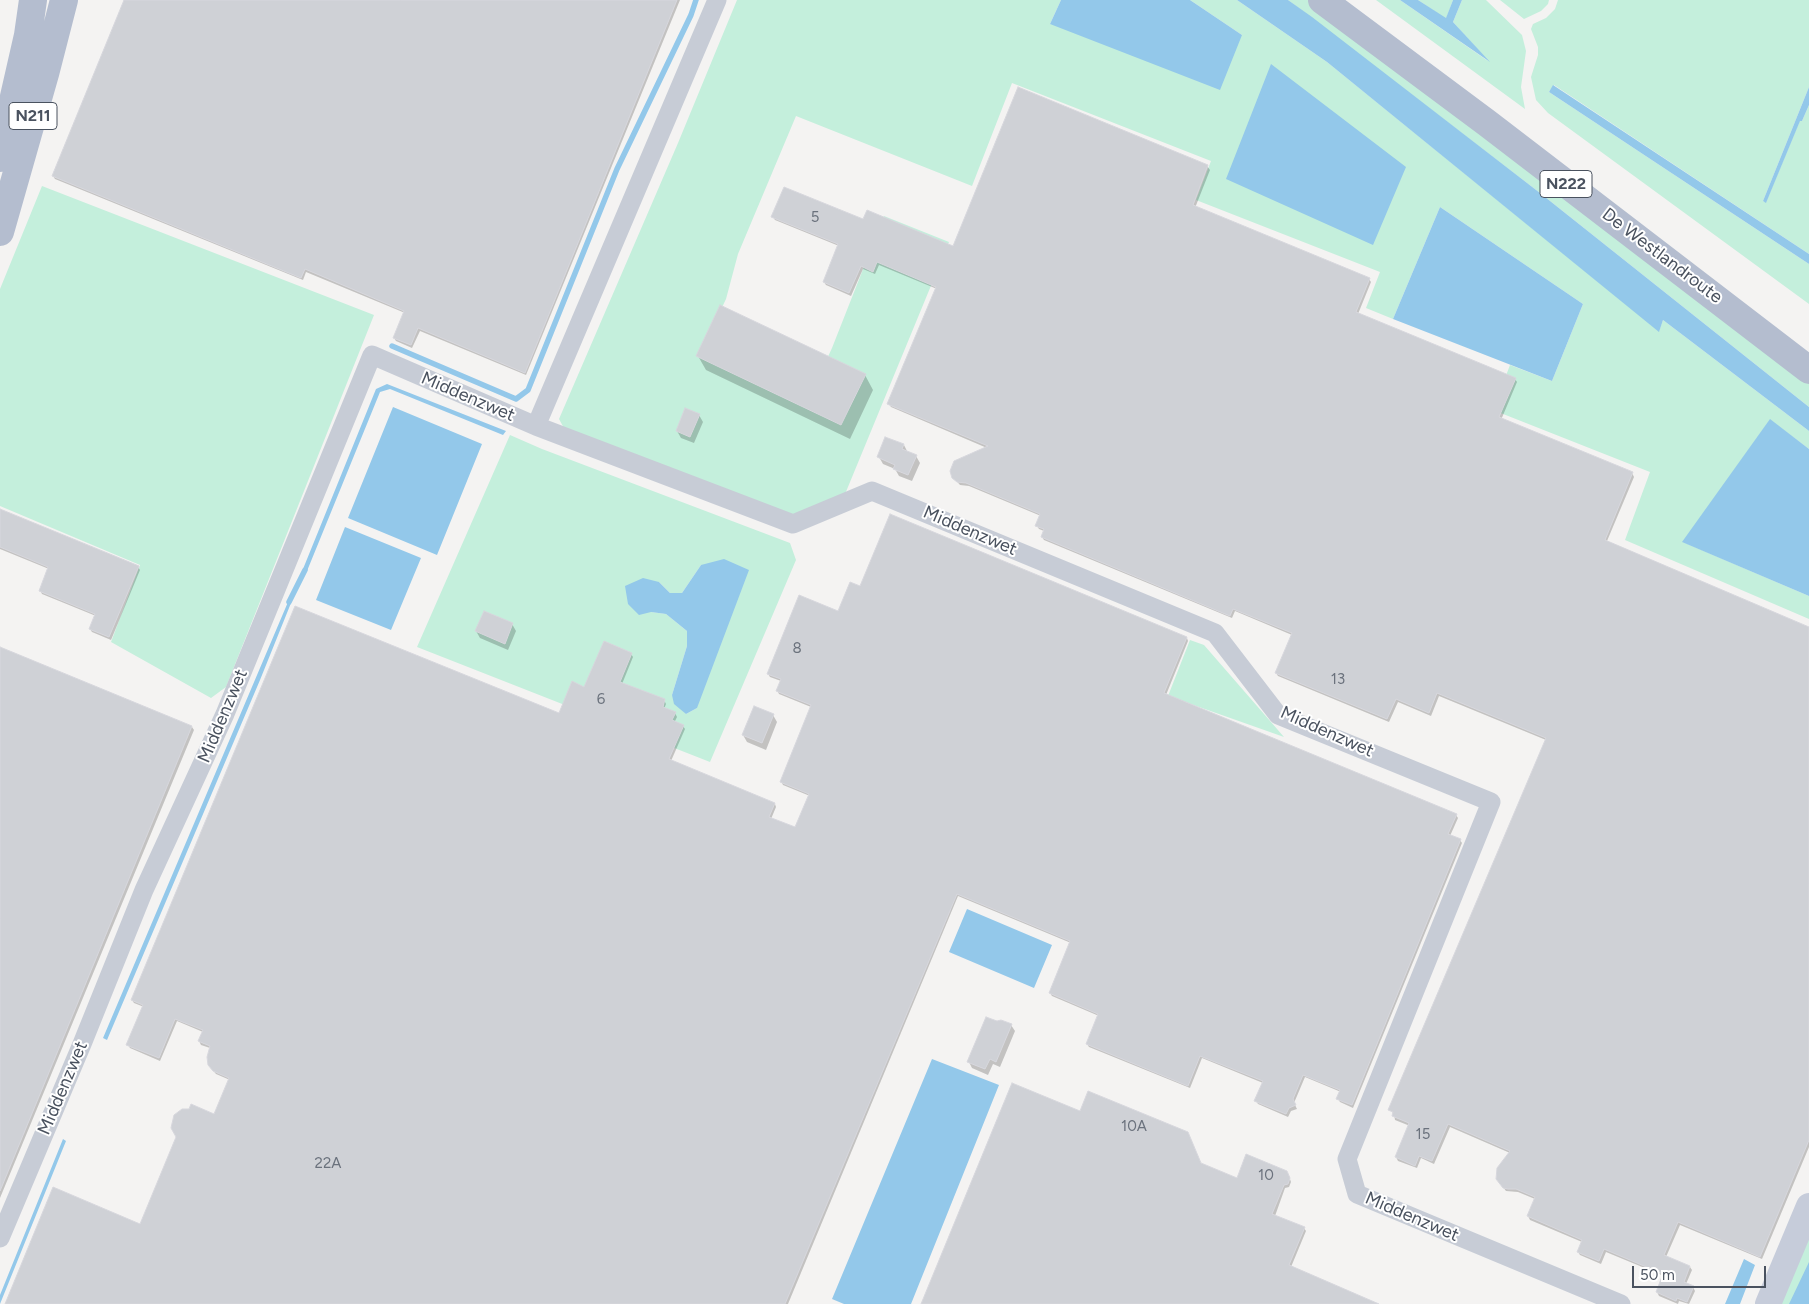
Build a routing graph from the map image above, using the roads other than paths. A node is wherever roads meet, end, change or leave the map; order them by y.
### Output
1 (33, 0) edge
2 (64, 0) edge
3 (717, 0) edge
4 (1322, 0) edge
5 (1349, 0) edge
6 (0, 158) edge
7 (0, 232) edge
8 (1809, 348) edge
9 (1809, 370) edge
10 (536, 426) junction
11 (1809, 1206) edge
12 (0, 1238) edge
13 (1621, 1304) edge
14 (1768, 1304) edge

1 - 6 main road, N211
2 - 7 main road, N211
3 - 10 street, Middenzwet
4 - 9 main road, De Westlandroute / N222
5 - 8 main road, De Westlandroute / N222
10 - 12 street, Middenzwet
10 - 13 street, Middenzwet
11 - 14 street

